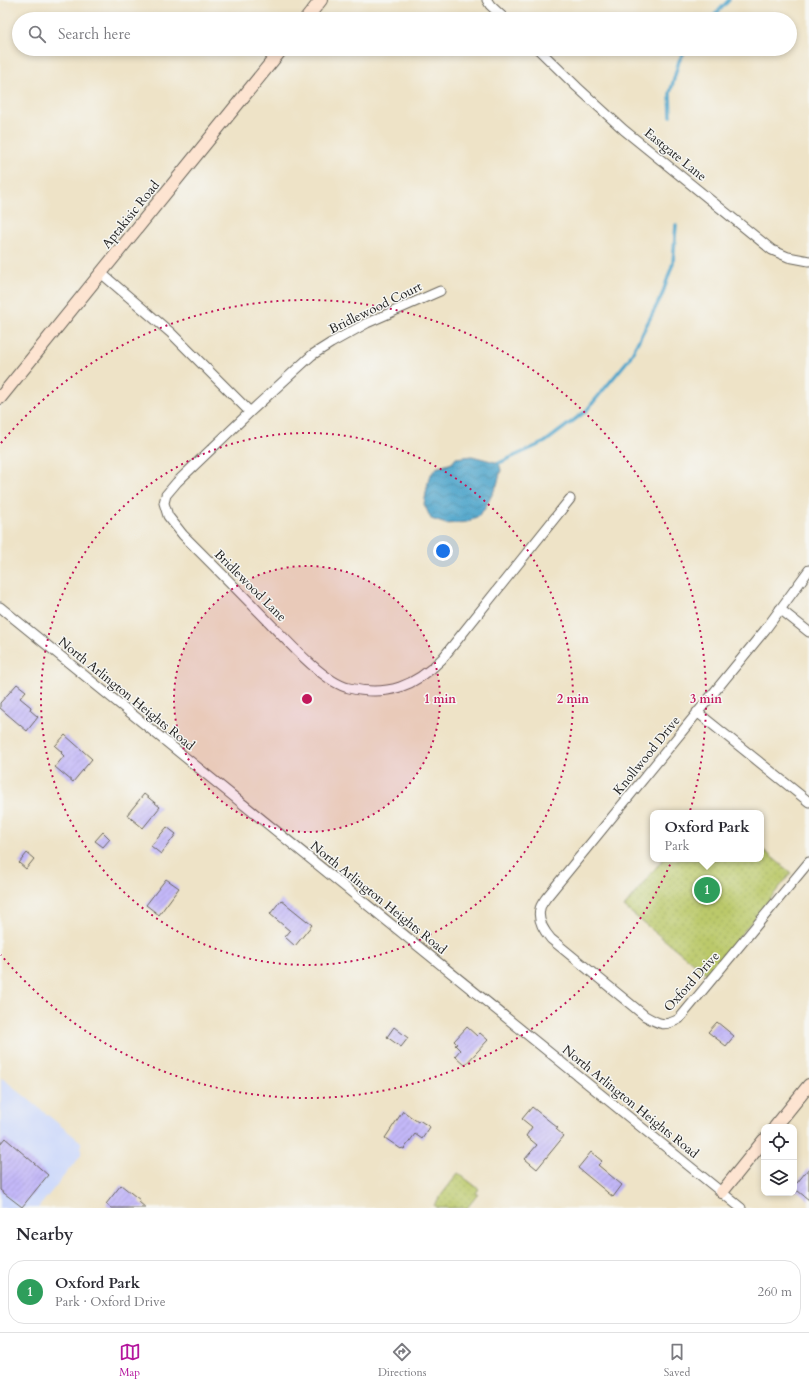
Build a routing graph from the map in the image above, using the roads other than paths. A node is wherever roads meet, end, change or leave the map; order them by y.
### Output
1 (321, 0) edge
2 (487, 0) edge
3 (312, 12) edge
4 (498, 12) edge
5 (276, 56) edge
6 (545, 56) edge
7 (809, 261) edge
8 (101, 273) junction
9 (440, 291) dead end
10 (0, 398) edge
11 (250, 412) junction
12 (570, 499) dead end
13 (809, 570) edge
14 (0, 607) edge
15 (780, 609) junction
16 (809, 632) edge
17 (697, 712) junction
18 (809, 802) edge
19 (809, 862) edge
20 (540, 921) joint
21 (809, 1085) edge
22 (777, 1124) edge
23 (761, 1144) edge
24 (722, 1192) junction
25 (741, 1208) edge

1 - 3 main road
2 - 4 street
5 - 8 main road, Aptakisic Road
6 - 7 street, Eastgate Lane
8 - 10 main road, Aptakisic Road
8 - 11 street
9 - 11 street, Bridlewood Court
11 - 12 street, Bridlewood Lane
13 - 15 street, Knollwood Drive
14 - 24 street, North Arlington Heights Road
15 - 16 street
15 - 17 street, Knollwood Drive
17 - 18 street
17 - 20 street, Knollwood Drive
19 - 20 street, Oxford Drive
21 - 22 main road
23 - 24 main road
24 - 25 street, North Arlington Heights Road

